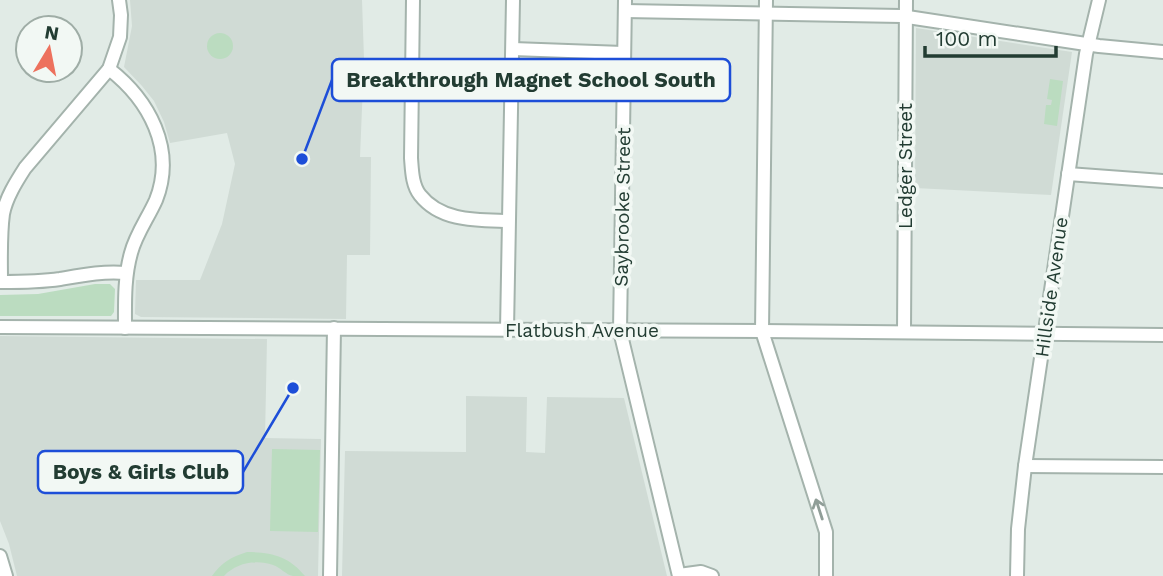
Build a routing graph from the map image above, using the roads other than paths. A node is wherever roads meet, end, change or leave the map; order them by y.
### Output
1 (119, 0) edge
2 (413, 0) edge
3 (513, 0) edge
4 (766, 0) edge
5 (906, 0) edge
6 (1099, 0) edge
7 (625, 6) edge
8 (765, 14) junction
9 (906, 16) junction
10 (1088, 44) junction
11 (513, 50) junction
12 (623, 52) junction
13 (1163, 52) edge
14 (109, 69) junction
15 (1068, 174) junction
16 (1163, 181) edge
17 (508, 221) junction
18 (126, 273) junction
19 (0, 282) edge
20 (0, 327) edge
21 (125, 328) junction
22 (334, 328) junction
23 (507, 330) junction
24 (620, 331) junction
25 (762, 331) junction
26 (904, 332) junction
27 (1045, 334) junction
28 (1163, 335) edge
29 (1025, 466) junction
30 (1163, 467) edge
31 (0, 556) edge
32 (679, 575) edge
33 (6, 576) edge
34 (330, 576) edge
35 (712, 576) edge
36 (826, 576) edge
37 (1017, 576) edge

1 - 14 street
2 - 17 street
3 - 11 street
4 - 8 street
5 - 9 street, Ledger Street
6 - 10 street, Hillside Avenue
7 - 8 street
7 - 12 street, Saybrooke Street
8 - 9 street
8 - 25 street
9 - 10 street
9 - 26 street, Ledger Street
10 - 13 street
10 - 15 street, Hillside Avenue
11 - 12 street
11 - 17 street
12 - 24 street, Saybrooke Street
14 - 18 street
14 - 19 street
15 - 16 street
15 - 27 street, Hillside Avenue
17 - 23 street
18 - 19 street
18 - 21 street
20 - 21 street, Flatbush Avenue
21 - 22 street, Flatbush Avenue
22 - 23 street, Flatbush Avenue
22 - 34 street
23 - 24 street, Flatbush Avenue
24 - 25 street, Flatbush Avenue
24 - 32 street, Saybrooke Street
25 - 26 street, Flatbush Avenue
36 -> 25 street
26 - 27 street, Flatbush Avenue
27 - 28 street, Flatbush Avenue
27 - 29 street, Hillside Avenue
29 - 30 street
29 - 37 street, Hillside Avenue
31 - 33 street
32 - 35 street

